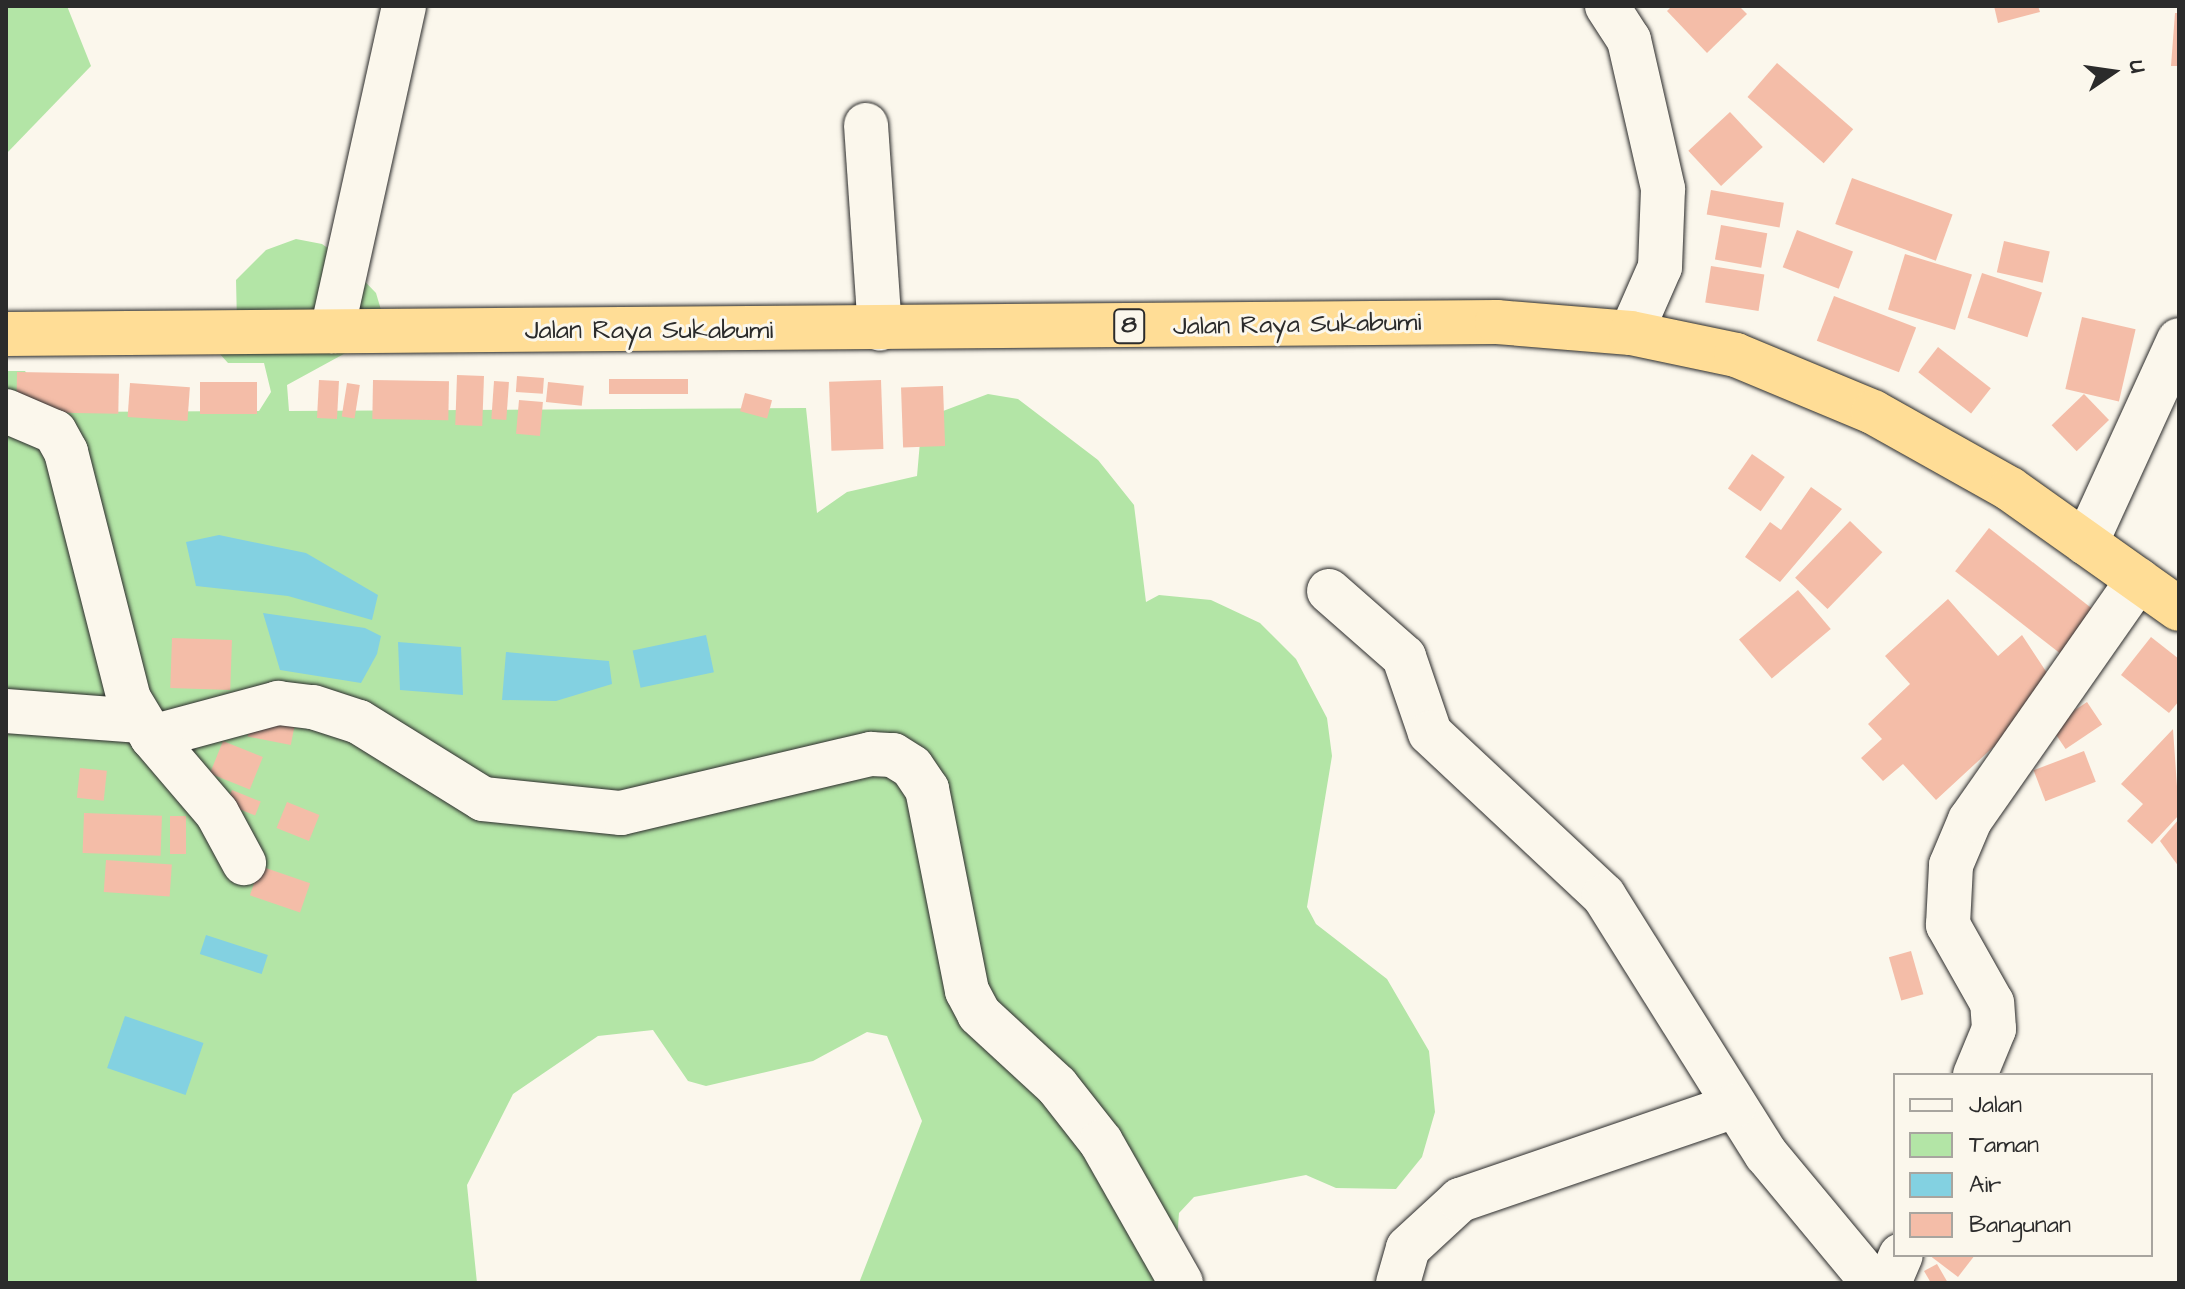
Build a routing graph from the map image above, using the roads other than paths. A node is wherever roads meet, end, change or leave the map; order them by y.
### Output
1 (404, 6) edge
2 (1607, 6) edge
3 (866, 125) dead end
4 (880, 329) junction
5 (332, 331) junction
6 (1631, 333) junction
7 (6, 334) edge
8 (2179, 340) edge
9 (6, 411) edge
10 (2086, 543) junction
11 (2138, 580) junction
12 (1329, 591) dead end
13 (2179, 609) edge
14 (6, 711) edge
15 (145, 729) junction
16 (244, 863) dead end
17 (1976, 1073) edge
18 (1734, 1106) junction
19 (1900, 1257) edge
20 (1181, 1283) edge
21 (1398, 1283) edge
22 (1873, 1283) edge
23 (1889, 1283) edge

1 - 5 street
2 - 6 street
3 - 4 street
4 - 5 highway, Jalan Raya Sukabumi / 8
4 - 6 highway, Jalan Raya Sukabumi / 8
5 - 7 highway, Jalan Raya Sukabumi / 8
6 - 10 highway, Jalan Raya Sukabumi / 8
8 - 10 street
9 - 15 street
10 - 11 highway, Jalan Raya Sukabumi / 8
11 - 13 highway, Jalan Raya Sukabumi / 8
11 - 17 street
12 - 18 street
14 - 15 street
15 - 16 street
15 - 20 street
18 - 21 street
18 - 22 street
19 - 23 street

